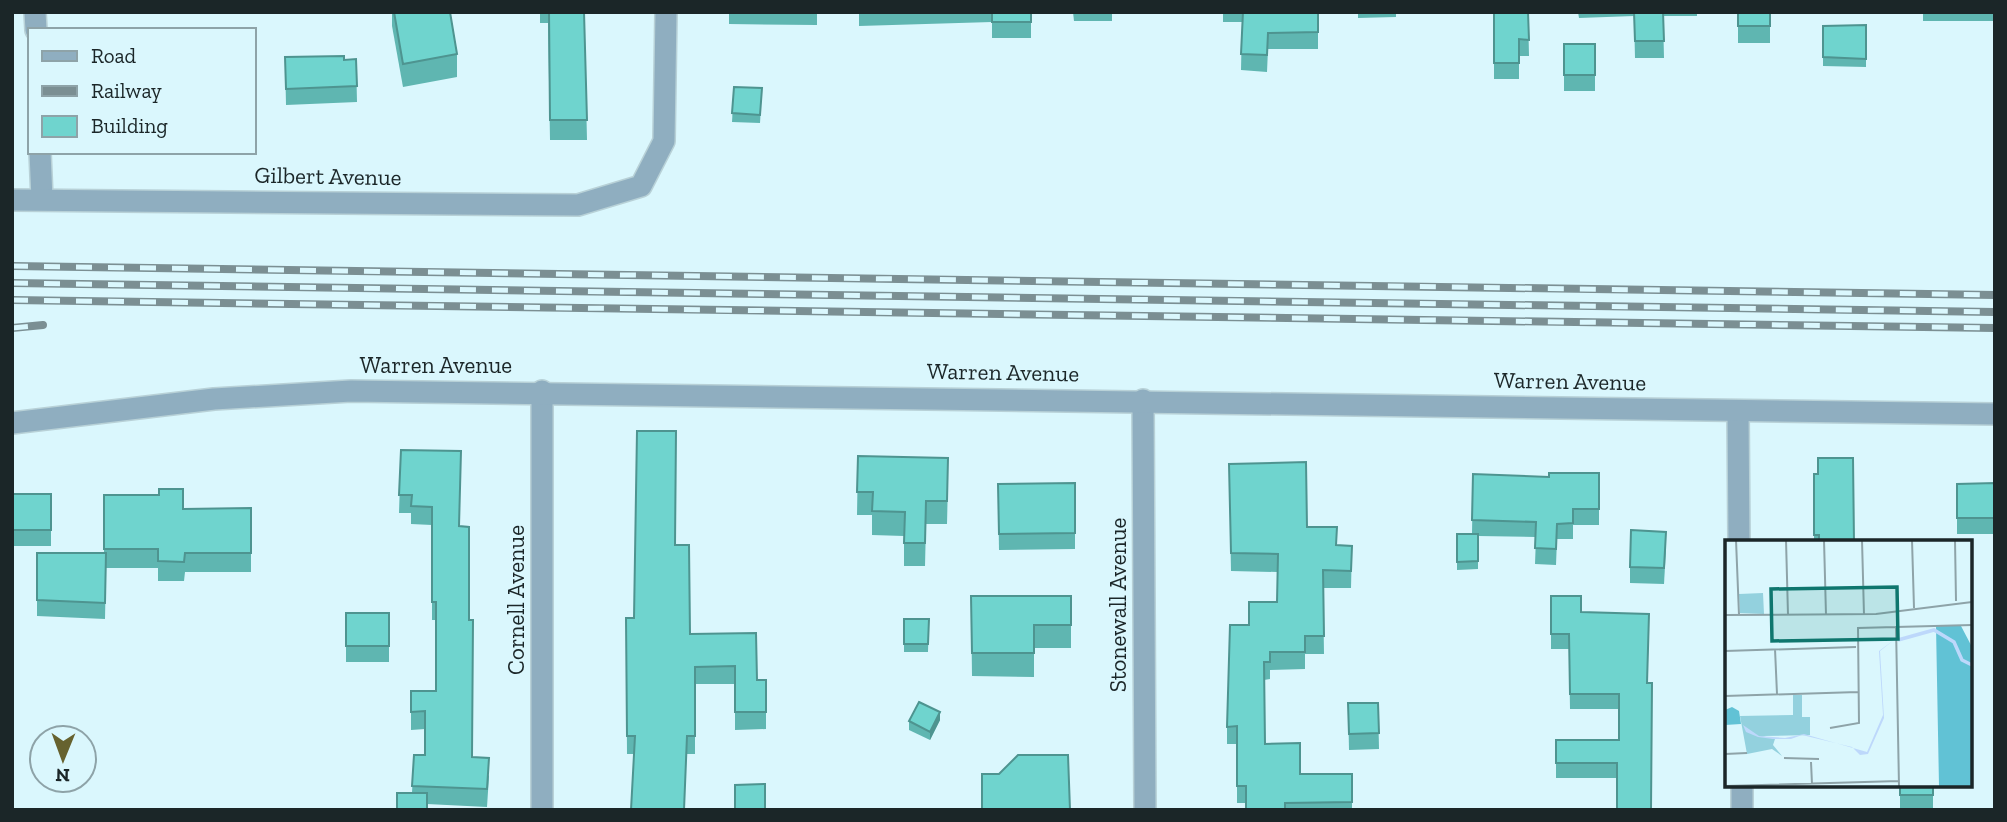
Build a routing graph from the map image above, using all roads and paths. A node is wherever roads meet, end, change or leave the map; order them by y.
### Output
1 (666, 12) edge
2 (40, 154) edge
3 (42, 199) junction
4 (12, 200) edge
5 (542, 391) junction
6 (1143, 400) junction
7 (1738, 411) junction
8 (1995, 414) edge
9 (12, 423) edge
10 (1739, 540) edge
11 (1742, 787) edge
12 (542, 810) edge
13 (1145, 810) edge
14 (1742, 810) edge

1 - 3 street, Gilbert Avenue
2 - 3 street
3 - 4 street, Gilbert Avenue
5 - 6 street, Warren Avenue
5 - 9 street, Warren Avenue
5 - 12 street, Cornell Avenue
6 - 7 street, Warren Avenue
6 - 13 street, Stonewall Avenue
7 - 8 street, Warren Avenue
7 - 10 street
11 - 14 street

